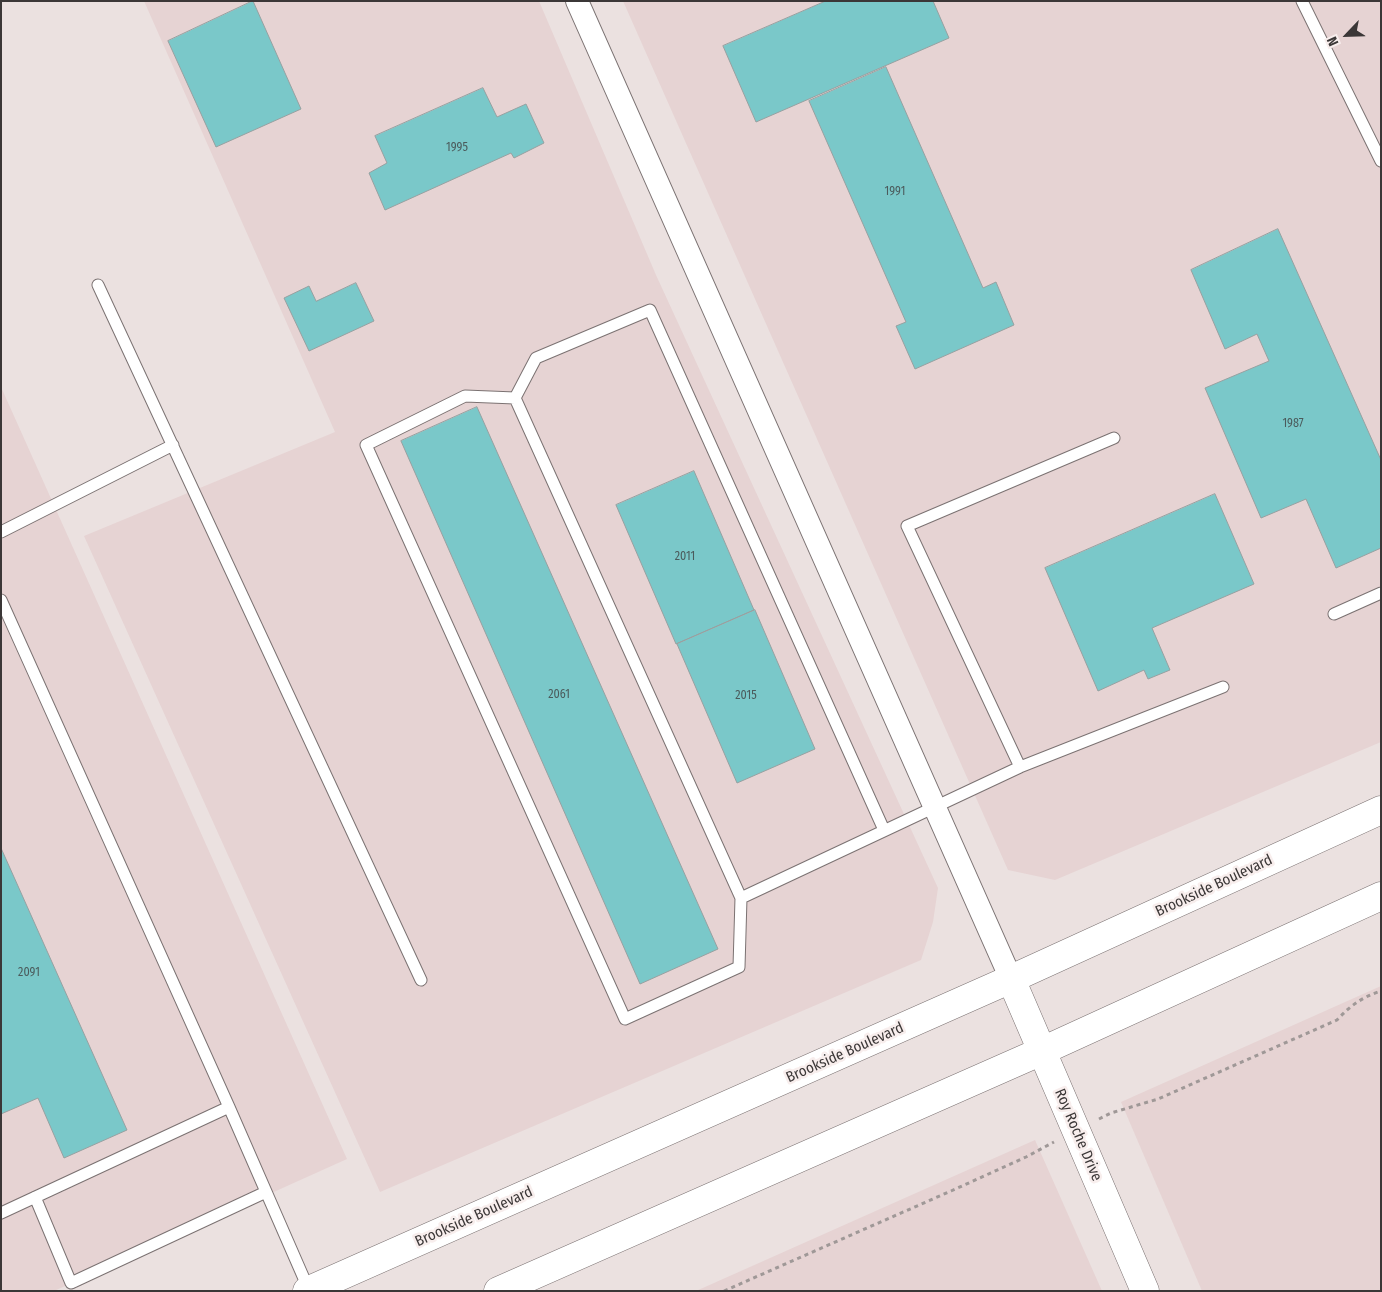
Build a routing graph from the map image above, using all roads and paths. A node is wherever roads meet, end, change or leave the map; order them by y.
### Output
1 (576, 1) edge
2 (1302, 1) edge
3 (1381, 160) edge
4 (98, 284) dead end
5 (515, 398) junction
6 (1114, 438) dead end
7 (173, 445) junction
8 (1, 532) edge
9 (1381, 593) edge
10 (1, 600) edge
11 (1334, 614) dead end
12 (1223, 687) dead end
13 (1020, 767) junction
14 (935, 806) junction
15 (1381, 810) edge
16 (884, 830) junction
17 (1381, 896) edge
18 (740, 898) junction
19 (1011, 979) junction
20 (421, 980) dead end
21 (1042, 1051) junction
22 (229, 1107) junction
23 (266, 1192) junction
24 (35, 1197) junction
25 (1, 1213) edge
26 (308, 1290) edge
27 (498, 1291) edge
28 (1146, 1291) edge

1 - 14 street
2 - 3 lane
4 - 7 lane
5 - 16 lane
5 - 18 lane
5 - 18 lane
6 - 13 lane
7 - 8 lane
7 - 20 lane
9 - 11 lane
10 - 22 lane
12 - 13 lane
13 - 14 lane
14 - 16 lane
14 - 19 street
15 - 19 main road, Brookside Boulevard
16 - 18 lane
17 - 21 main road
19 - 21 main road, Roy Roche Drive
19 - 26 main road, Brookside Boulevard
21 - 27 main road
21 - 28 main road, Roy Roche Drive
22 - 23 lane
22 - 24 lane
23 - 24 lane
23 - 26 lane
24 - 25 lane

